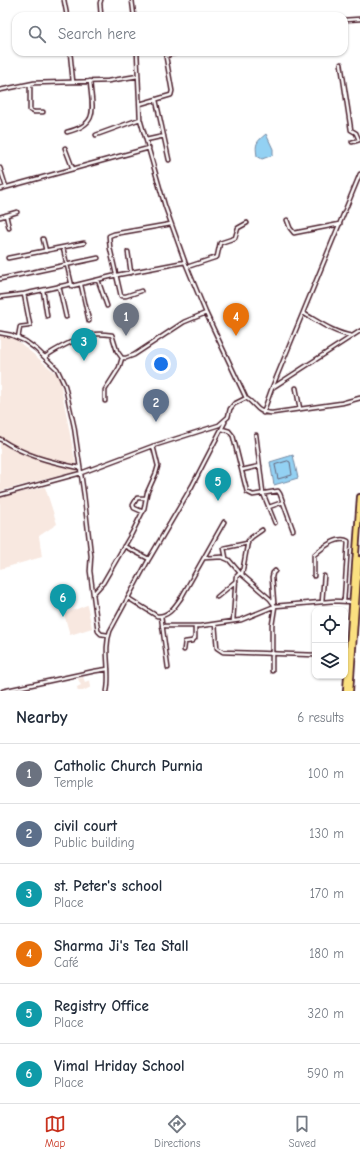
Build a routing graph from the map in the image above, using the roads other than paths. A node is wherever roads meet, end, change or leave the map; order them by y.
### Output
1 (64, 0) edge
2 (101, 0) edge
3 (132, 0) edge
4 (66, 12) edge
5 (101, 12) edge
6 (134, 12) edge
7 (360, 19) edge
8 (348, 20) edge
9 (70, 56) edge
10 (137, 56) edge
11 (168, 56) edge
12 (342, 64) dead end
13 (138, 76) junction
14 (73, 82) junction
15 (90, 82) junction
16 (30, 84) junction
17 (0, 90) edge
18 (156, 100) junction
19 (140, 104) junction
20 (43, 112) dead end
21 (140, 119) junction
22 (67, 132) dead end
23 (96, 135) dead end
24 (164, 136) junction
25 (146, 140) junction
26 (359, 140) edge
27 (352, 142) dead end
28 (65, 148) dead end
29 (149, 148) junction
30 (169, 160) dead end
31 (0, 168) edge
32 (73, 169) junction
33 (360, 174) edge
34 (6, 187) junction
35 (0, 189) edge
36 (17, 212) dead end
37 (6, 215) junction
38 (0, 217) edge
39 (287, 220) dead end
40 (171, 224) junction
41 (247, 224) dead end
42 (340, 224) junction
43 (8, 228) dead end
44 (43, 239) dead end
45 (84, 243) dead end
46 (63, 248) junction
47 (46, 251) junction
48 (128, 252) dead end
49 (8, 258) dead end
50 (98, 258) dead end
51 (185, 262) junction
52 (67, 265) junction
53 (187, 267) junction
54 (131, 273) junction
55 (117, 275) junction
56 (0, 279) edge
57 (98, 280) junction
58 (71, 284) junction
59 (81, 285) junction
60 (60, 286) junction
61 (42, 290) junction
62 (140, 291) dead end
63 (24, 294) junction
64 (0, 297) edge
65 (107, 306) dead end
66 (206, 313) junction
67 (303, 313) junction
68 (47, 316) dead end
69 (66, 316) dead end
70 (89, 321) dead end
71 (360, 331) edge
72 (0, 333) edge
73 (352, 336) junction
74 (18, 338) junction
75 (45, 357) junction
76 (122, 358) junction
77 (272, 388) junction
78 (296, 388) dead end
79 (246, 398) junction
80 (360, 398) edge
81 (105, 401) dead end
82 (300, 409) junction
83 (263, 413) junction
84 (225, 421) junction
85 (222, 429) junction
86 (256, 435) dead end
87 (0, 439) edge
88 (154, 446) junction
89 (260, 466) junction
90 (80, 468) junction
91 (242, 470) junction
92 (81, 473) junction
93 (263, 493) junction
94 (0, 495) edge
95 (360, 497) edge
96 (146, 498) junction
97 (283, 502) junction
98 (268, 507) junction
99 (142, 512) junction
100 (224, 522) dead end
101 (275, 523) dead end
102 (262, 530) dead end
103 (292, 530) dead end
104 (360, 537) edge
105 (248, 543) junction
106 (124, 546) junction
107 (204, 558) junction
108 (226, 558) junction
109 (149, 559) junction
110 (275, 572) dead end
111 (241, 574) junction
112 (314, 576) dead end
113 (324, 576) dead end
114 (236, 580) junction
115 (94, 593) junction
116 (217, 597) dead end
117 (128, 598) junction
118 (344, 601) junction
119 (322, 602) junction
120 (352, 602) junction
121 (274, 605) junction
122 (161, 616) junction
123 (233, 621) junction
124 (215, 624) junction
125 (162, 626) junction
126 (195, 626) junction
127 (352, 629) junction
128 (360, 630) edge
129 (108, 635) junction
130 (184, 650) dead end
131 (348, 651) edge
132 (271, 654) junction
133 (312, 655) edge
134 (168, 668) dead end
135 (108, 669) junction
136 (272, 671) dead end
137 (346, 679) edge
138 (17, 689) edge
139 (3, 691) edge
140 (106, 691) edge
141 (346, 691) edge
142 (350, 691) edge

1 - 4 street
2 - 5 street
3 - 6 street
7 - 8 street
9 - 14 street
10 - 13 street
11 - 18 street
12 - 26 street
13 - 15 street
13 - 19 street
14 - 15 street
14 - 16 street
15 - 22 street
16 - 17 street
16 - 20 street
18 - 19 street
18 - 24 street
19 - 21 street
21 - 23 street
21 - 25 street
24 - 25 street
24 - 30 street
25 - 29 street
26 - 27 street
28 - 32 street
29 - 32 street
29 - 40 street
31 - 34 street
32 - 34 street
33 - 42 street
34 - 35 street
36 - 37 street
37 - 38 street
37 - 43 street
39 - 42 street
40 - 51 street
40 - 55 street
41 - 53 street
42 - 67 street
44 - 47 street
45 - 46 street
46 - 47 street
46 - 52 street
47 - 49 street
48 - 54 street
50 - 52 street
51 - 53 street
51 - 54 street
52 - 56 street
52 - 58 street
53 - 66 street
54 - 55 street
55 - 57 street
55 - 62 street
57 - 59 street
57 - 65 street
58 - 59 street
58 - 60 street
59 - 70 street
60 - 61 street
60 - 69 street
61 - 63 street
61 - 68 street
63 - 64 street
63 - 74 street
66 - 76 street
66 - 79 street
67 - 73 street
67 - 77 street
71 - 73 street
72 - 74 street
73 - 77 street
74 - 75 street
75 - 76 street
75 - 90 street
76 - 81 street
77 - 83 street
78 - 82 street
79 - 83 street
79 - 84 street
80 - 82 street
82 - 83 street
84 - 85 street
84 - 88 street
85 - 91 street
85 - 109 street
86 - 89 street
87 - 90 street
88 - 92 street
88 - 96 street
89 - 91 street
89 - 93 street
90 - 92 street
91 - 93 street
92 - 94 street
92 - 115 street
93 - 97 street
93 - 98 street
95 - 120 highway
96 - 99 street
96 - 99 street
97 - 98 street
97 - 103 street
98 - 101 street
99 - 106 street
100 - 107 street
102 - 105 street
104 - 127 highway
105 - 108 street
105 - 111 street
106 - 109 street
106 - 115 street
107 - 108 street
107 - 122 street
108 - 111 street
109 - 117 street
110 - 121 street
111 - 114 street
111 - 121 street
112 - 118 street
113 - 119 street
114 - 116 street
114 - 123 street
115 - 129 street
117 - 122 street
117 - 129 street
118 - 119 street
118 - 120 street
119 - 121 street
120 - 127 highway
121 - 123 street
121 - 132 street
122 - 125 street
123 - 124 street
124 - 126 street
124 - 132 street
125 - 126 street
125 - 134 street
126 - 130 street
127 - 128 street
127 - 131 highway
127 - 142 highway
129 - 135 street
132 - 133 street
132 - 136 street
135 - 138 street
135 - 140 street
137 - 141 highway
138 - 139 street

